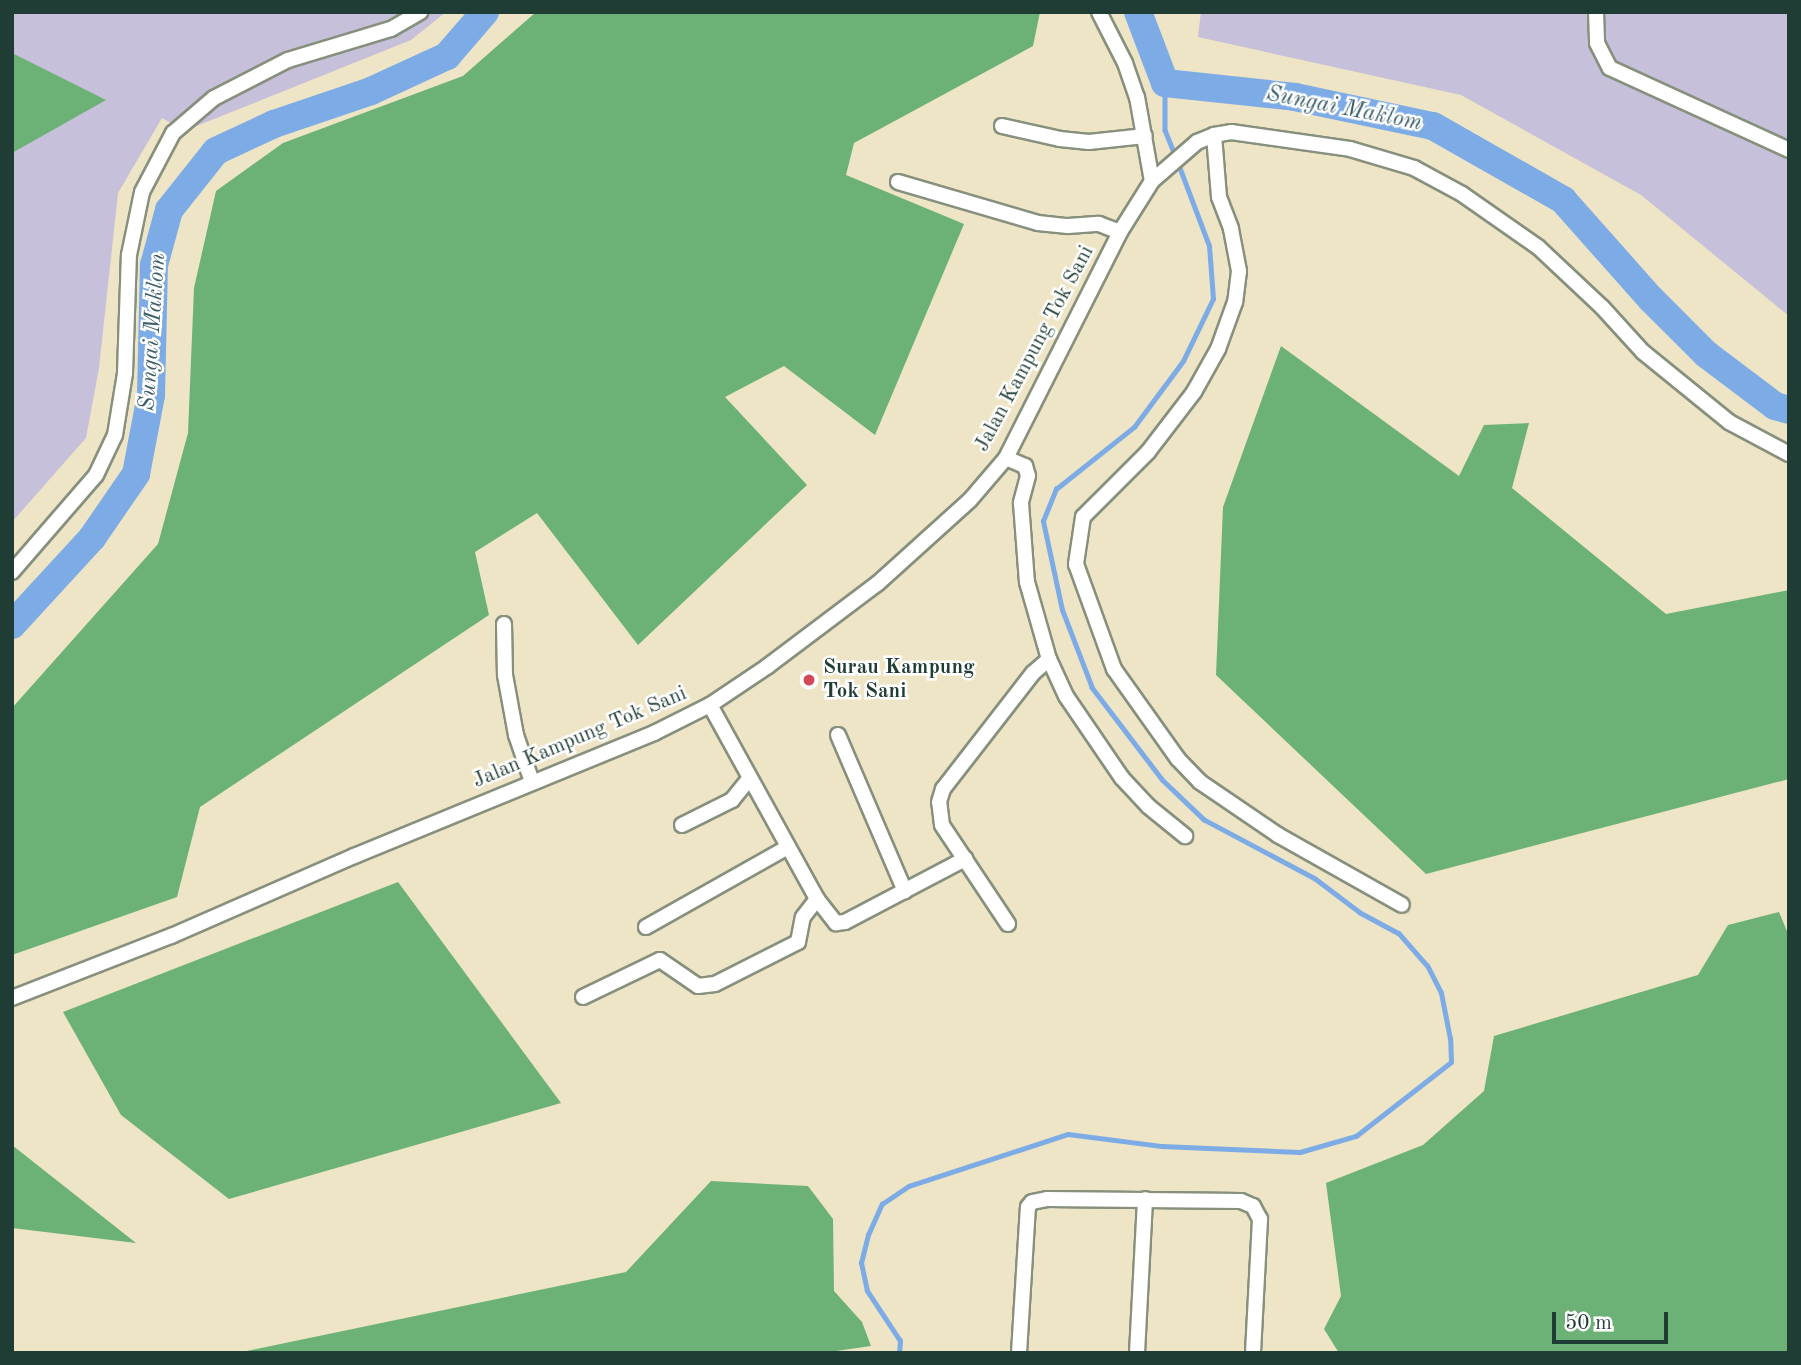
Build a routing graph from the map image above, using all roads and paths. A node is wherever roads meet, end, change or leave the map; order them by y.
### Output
1 (420, 12) edge
2 (1099, 12) edge
3 (1596, 12) edge
4 (1002, 126) dead end
5 (1214, 135) junction
6 (1145, 136) junction
7 (1789, 150) edge
8 (1155, 178) junction
9 (898, 182) dead end
10 (1120, 232) junction
11 (1789, 454) edge
12 (1006, 458) junction
13 (12, 572) edge
14 (504, 624) dead end
15 (1049, 659) junction
16 (710, 705) junction
17 (838, 735) dead end
18 (750, 778) junction
19 (532, 782) junction
20 (682, 825) dead end
21 (1185, 836) dead end
22 (788, 846) junction
23 (965, 859) junction
24 (905, 891) junction
25 (817, 899) junction
26 (1402, 905) dead end
27 (1008, 923) dead end
28 (646, 927) dead end
29 (583, 997) dead end
30 (12, 998) edge
31 (1145, 1199) junction
32 (1019, 1353) edge
33 (1137, 1353) edge
34 (1253, 1353) edge

1 - 13 street
2 - 6 street
3 - 7 street
4 - 6 street
5 - 8 street, Jalan Kampung Tok Sani
5 - 11 street, Jalan Kampung Tok Sani
5 - 26 street
6 - 8 street
8 - 10 street, Jalan Kampung Tok Sani
9 - 10 street
10 - 12 street, Jalan Kampung Tok Sani
12 - 15 street
12 - 16 street, Jalan Kampung Tok Sani
14 - 19 street
15 - 21 street
15 - 23 street
16 - 18 street
16 - 19 street, Jalan Kampung Tok Sani
17 - 24 street
18 - 20 street
18 - 22 street
19 - 30 street, Jalan Kampung Tok Sani
22 - 25 street
22 - 28 street
23 - 24 street
23 - 27 street
24 - 25 street
25 - 29 street
31 - 32 street
31 - 33 street
31 - 34 street

